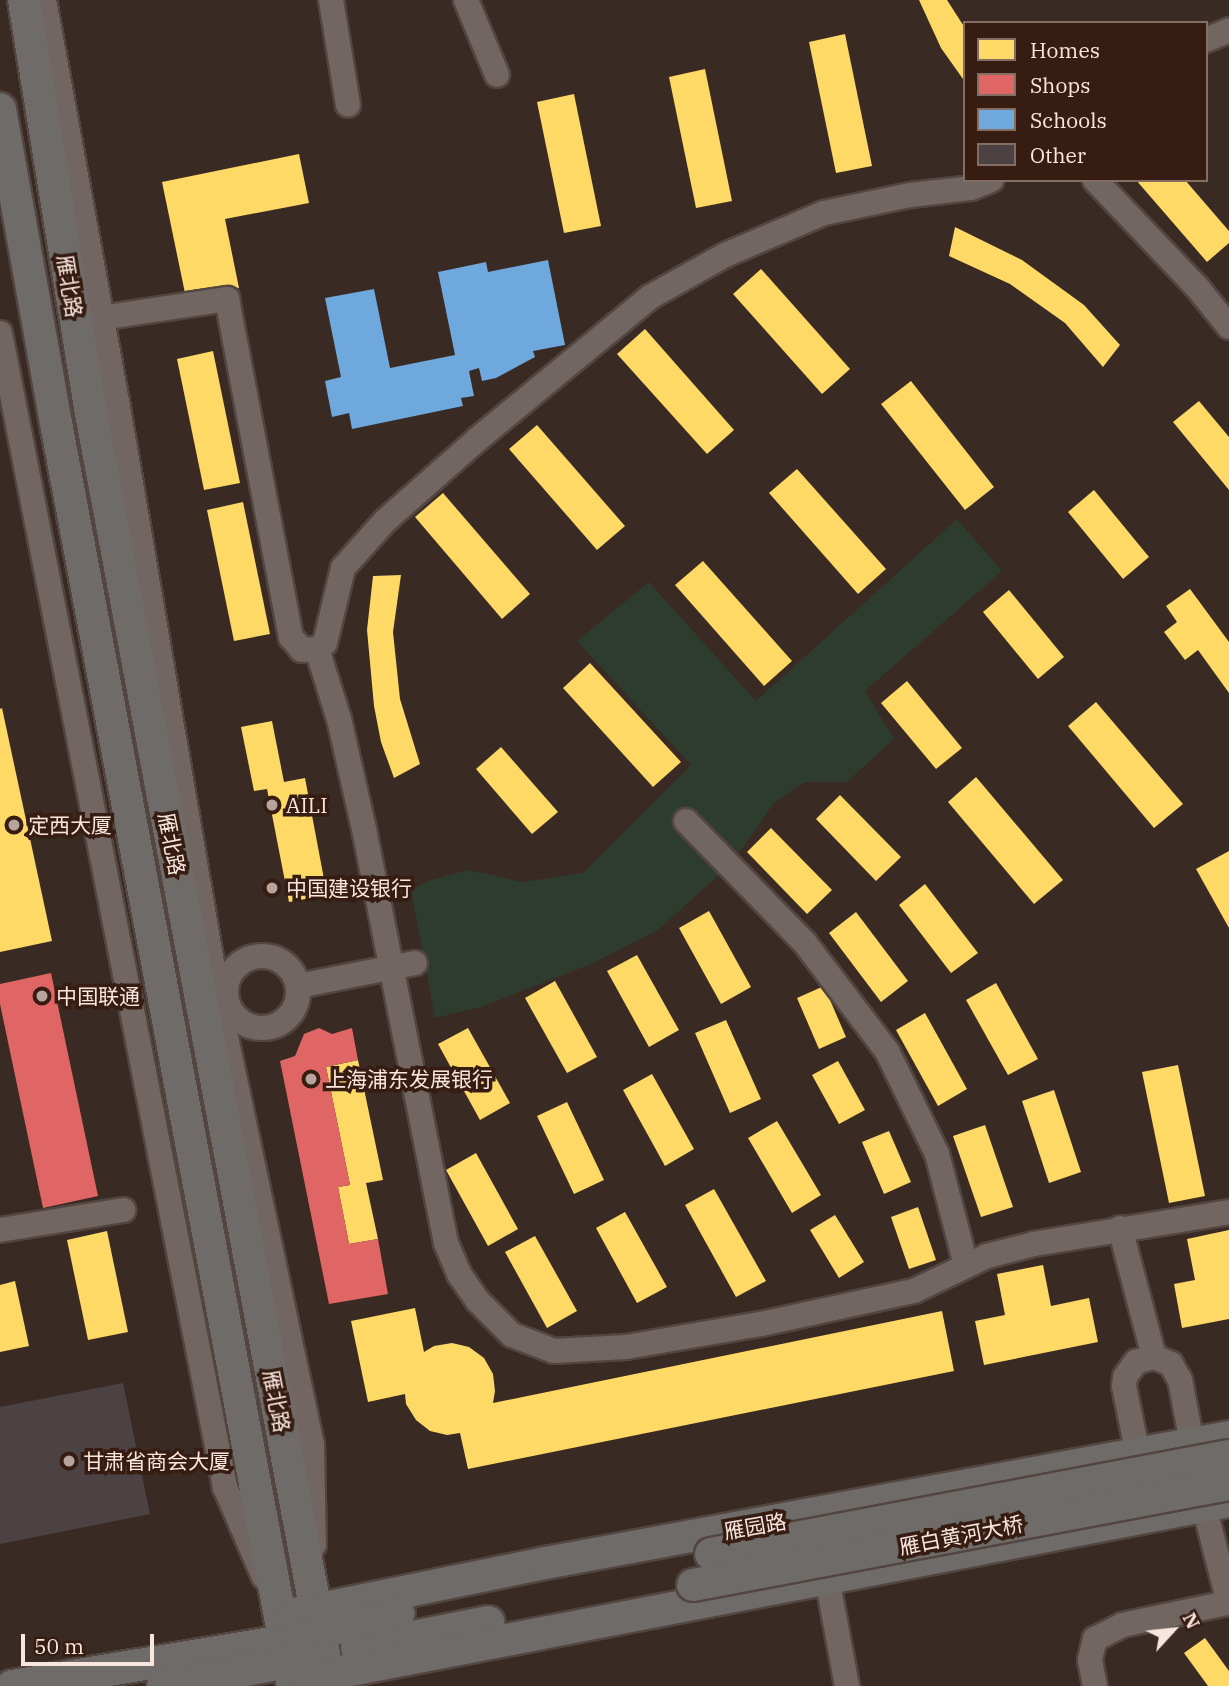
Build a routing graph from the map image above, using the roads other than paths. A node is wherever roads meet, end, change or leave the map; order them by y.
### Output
1 (24, 0) edge
2 (44, 0) edge
3 (331, 0) edge
4 (466, 0) edge
5 (1229, 30) edge
6 (1208, 39) edge
7 (497, 75) dead end
8 (348, 105) dead end
9 (0, 109) edge
10 (987, 182) edge
11 (1097, 182) edge
12 (89, 320) junction
13 (1229, 327) edge
14 (0, 333) edge
15 (317, 649) junction
16 (686, 821) dead end
17 (415, 963) dead end
18 (391, 967) junction
19 (298, 986) junction
20 (215, 999) junction
21 (165, 1006) junction
22 (123, 1210) dead end
23 (1229, 1212) edge
24 (1120, 1228) junction
25 (0, 1230) edge
26 (966, 1265) junction
27 (1154, 1357) junction
28 (1229, 1437) edge
29 (1192, 1444) junction
30 (1138, 1455) junction
31 (1229, 1457) edge
32 (1229, 1484) edge
33 (1217, 1503) edge
34 (711, 1554) joint
35 (827, 1578) junction
36 (692, 1585) joint
37 (1228, 1603) edge
38 (325, 1657) edge
39 (288, 1662) edge
40 (12, 1686) edge
41 (163, 1686) edge
42 (846, 1686) edge
43 (1095, 1686) edge

1 - 12 main road, 雁北路
2 - 12 street
3 - 8 street
4 - 7 street
5 - 6 street
9 - 21 main road, 雁北路
10 - 15 street
11 - 13 street
12 - 15 street
12 - 20 main road, 雁北路
14 - 39 street
15 - 18 street
16 - 26 street
17 - 18 street
18 - 19 street
18 - 26 street
19 - 20 street
19 - 20 street
20 - 21 street
20 - 38 main road, 雁北路
21 - 39 main road, 雁北路
22 - 25 street
23 - 24 street
24 - 26 street
24 - 27 street
27 - 29 street
27 - 30 street
28 - 29 main road, 雁园路
29 - 30 main road, 雁园路
29 - 33 street
30 - 38 main road, 雁园路
31 - 34 main road, 雁白黄河大桥, bridge
32 - 36 main road, 雁白黄河大桥, bridge
33 - 35 main road, 雁园路
33 - 37 street
34 - 38 main road, 雁园路
35 - 38 main road, 雁园路
35 - 42 street
36 - 38 main road, 雁园路
37 - 43 street
38 - 39 main road, 雁园路
38 - 39 main road, 雁园路
39 - 40 main road, 雁园路
39 - 41 main road, 雁园路

